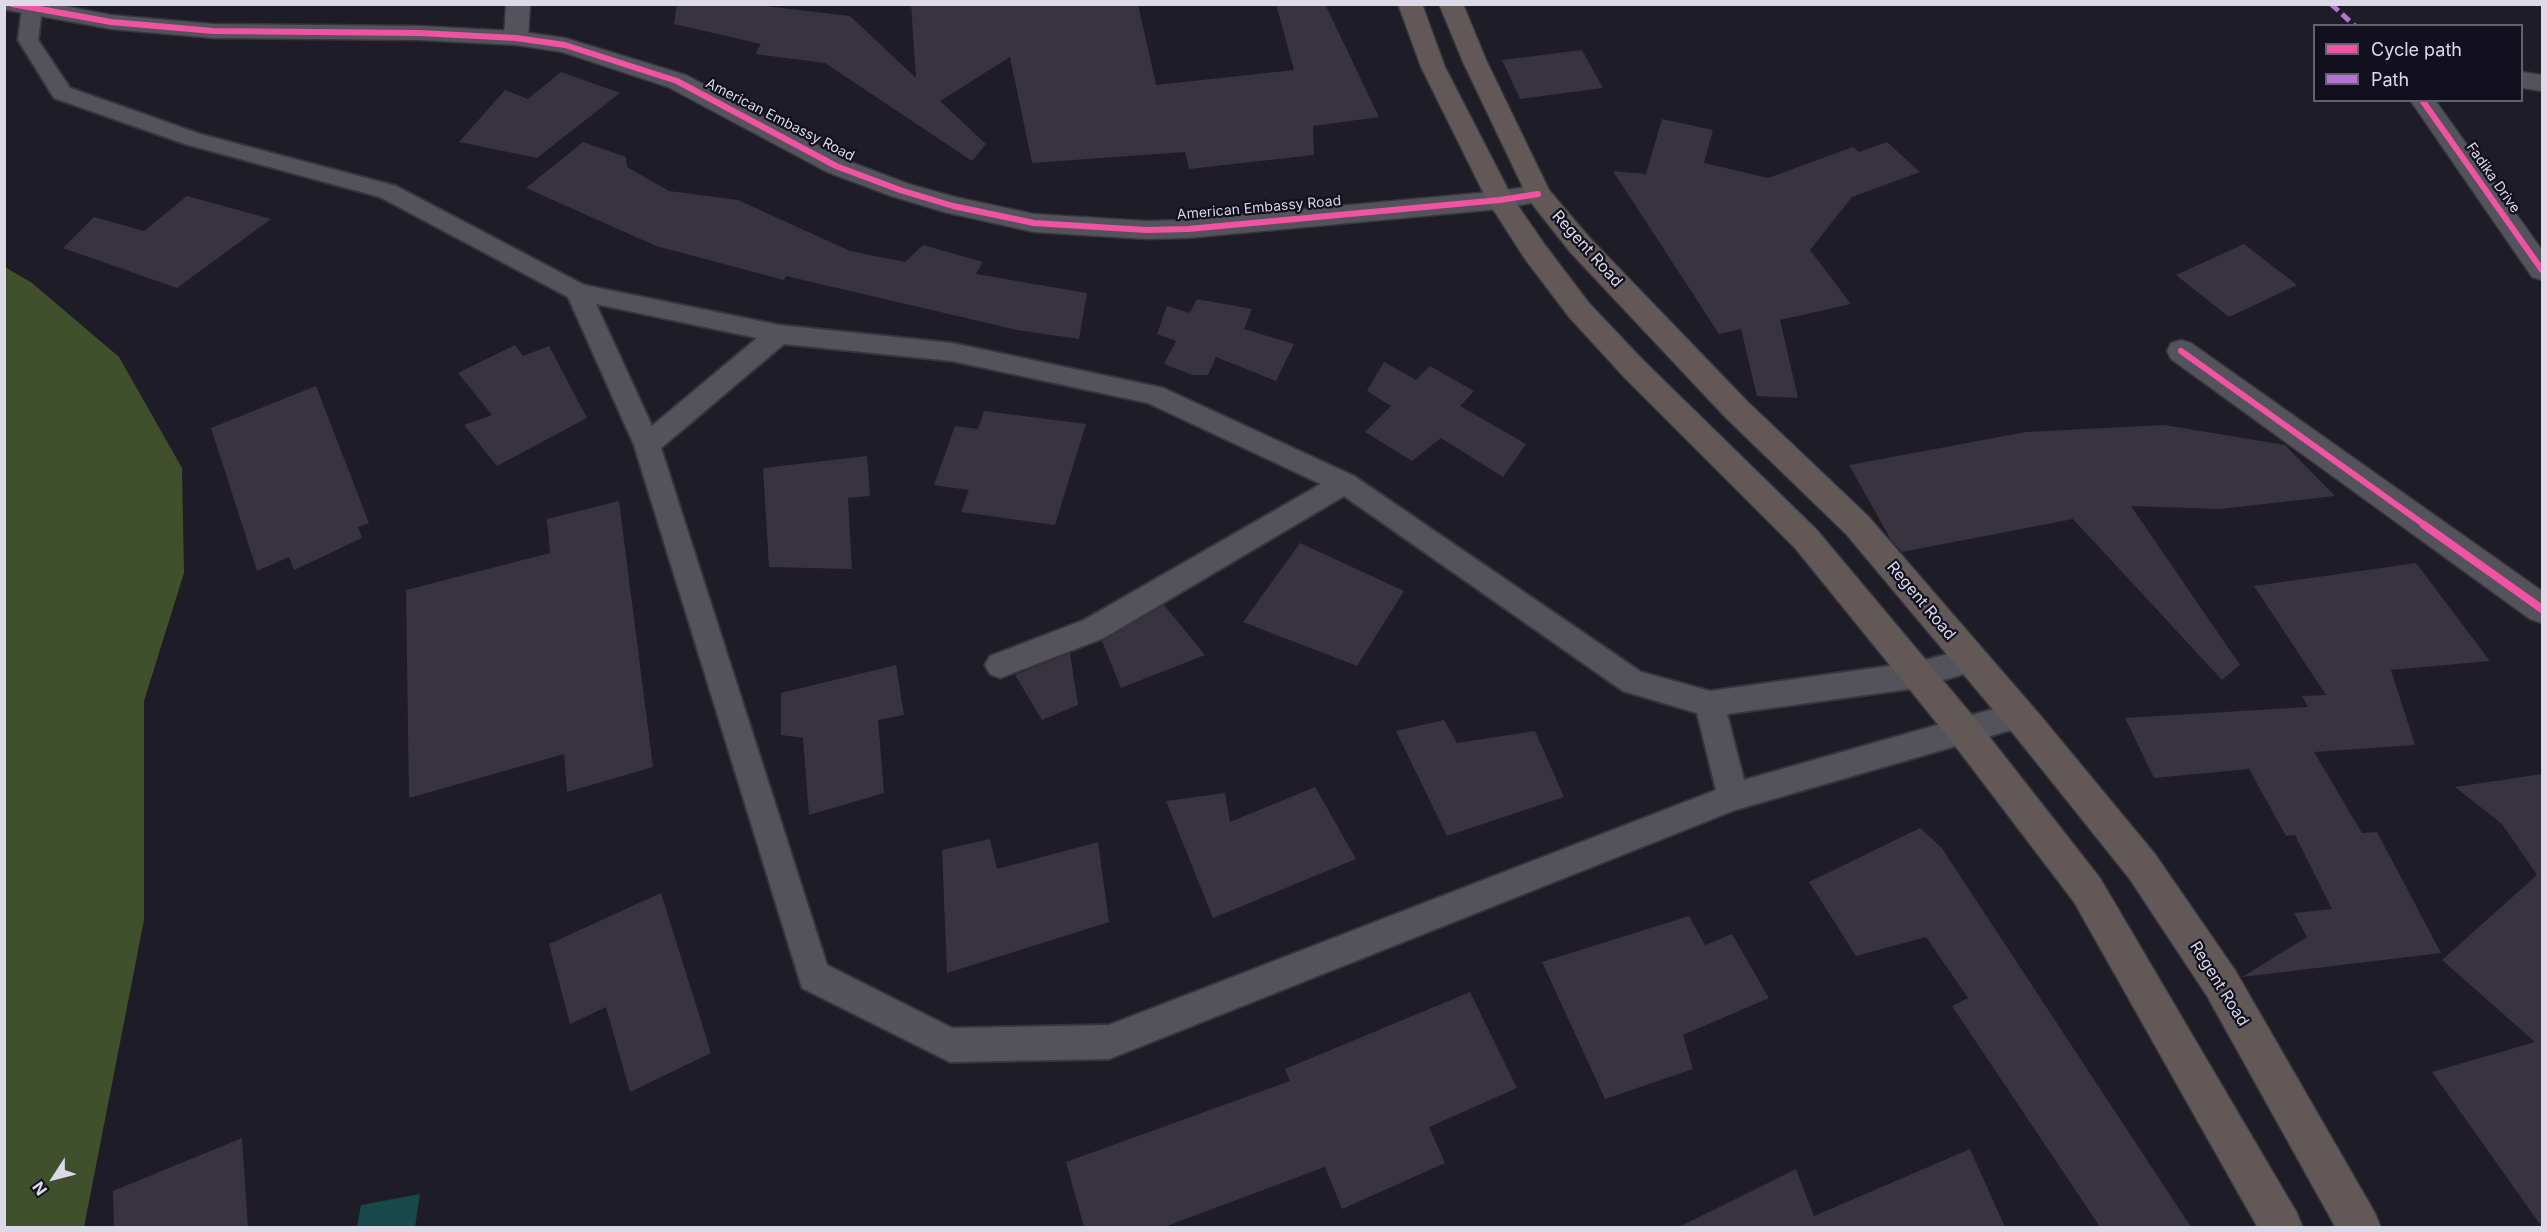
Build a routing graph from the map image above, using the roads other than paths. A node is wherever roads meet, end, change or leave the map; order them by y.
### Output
1 (518, 4) edge
2 (1410, 4) edge
3 (1451, 4) edge
4 (22, 7) edge
5 (516, 38) junction
6 (2523, 80) edge
7 (2542, 83) edge
8 (2423, 102) edge
9 (1538, 194) junction
10 (1500, 200) junction
11 (2542, 270) edge
12 (578, 292) junction
13 (779, 334) junction
14 (2181, 351) dead end
15 (647, 445) junction
16 (1345, 483) junction
17 (2542, 609) edge
18 (1971, 660) junction
19 (1000, 665) dead end
20 (1917, 675) junction
21 (1710, 704) junction
22 (2018, 715) junction
23 (1965, 732) junction
24 (1733, 797) junction
25 (2282, 1227) edge
26 (2360, 1227) edge

1 - 5 street
2 - 10 main road
3 - 9 main road, Regent Road
4 - 5 street, American Embassy Road
4 - 12 lane
5 - 10 street, American Embassy Road
6 - 7 street
8 - 11 street, Fadika Drive
9 - 10 street, American Embassy Road
9 - 18 main road, Regent Road
10 - 20 main road
12 - 13 lane
12 - 15 lane
13 - 15 lane
13 - 16 lane
14 - 17 street
15 - 24 lane
16 - 19 lane
16 - 21 lane
18 - 20 lane
18 - 22 main road, Regent Road
20 - 21 lane
20 - 23 main road
21 - 24 lane
22 - 23 lane
22 - 26 main road, Regent Road
23 - 24 lane
23 - 25 main road

